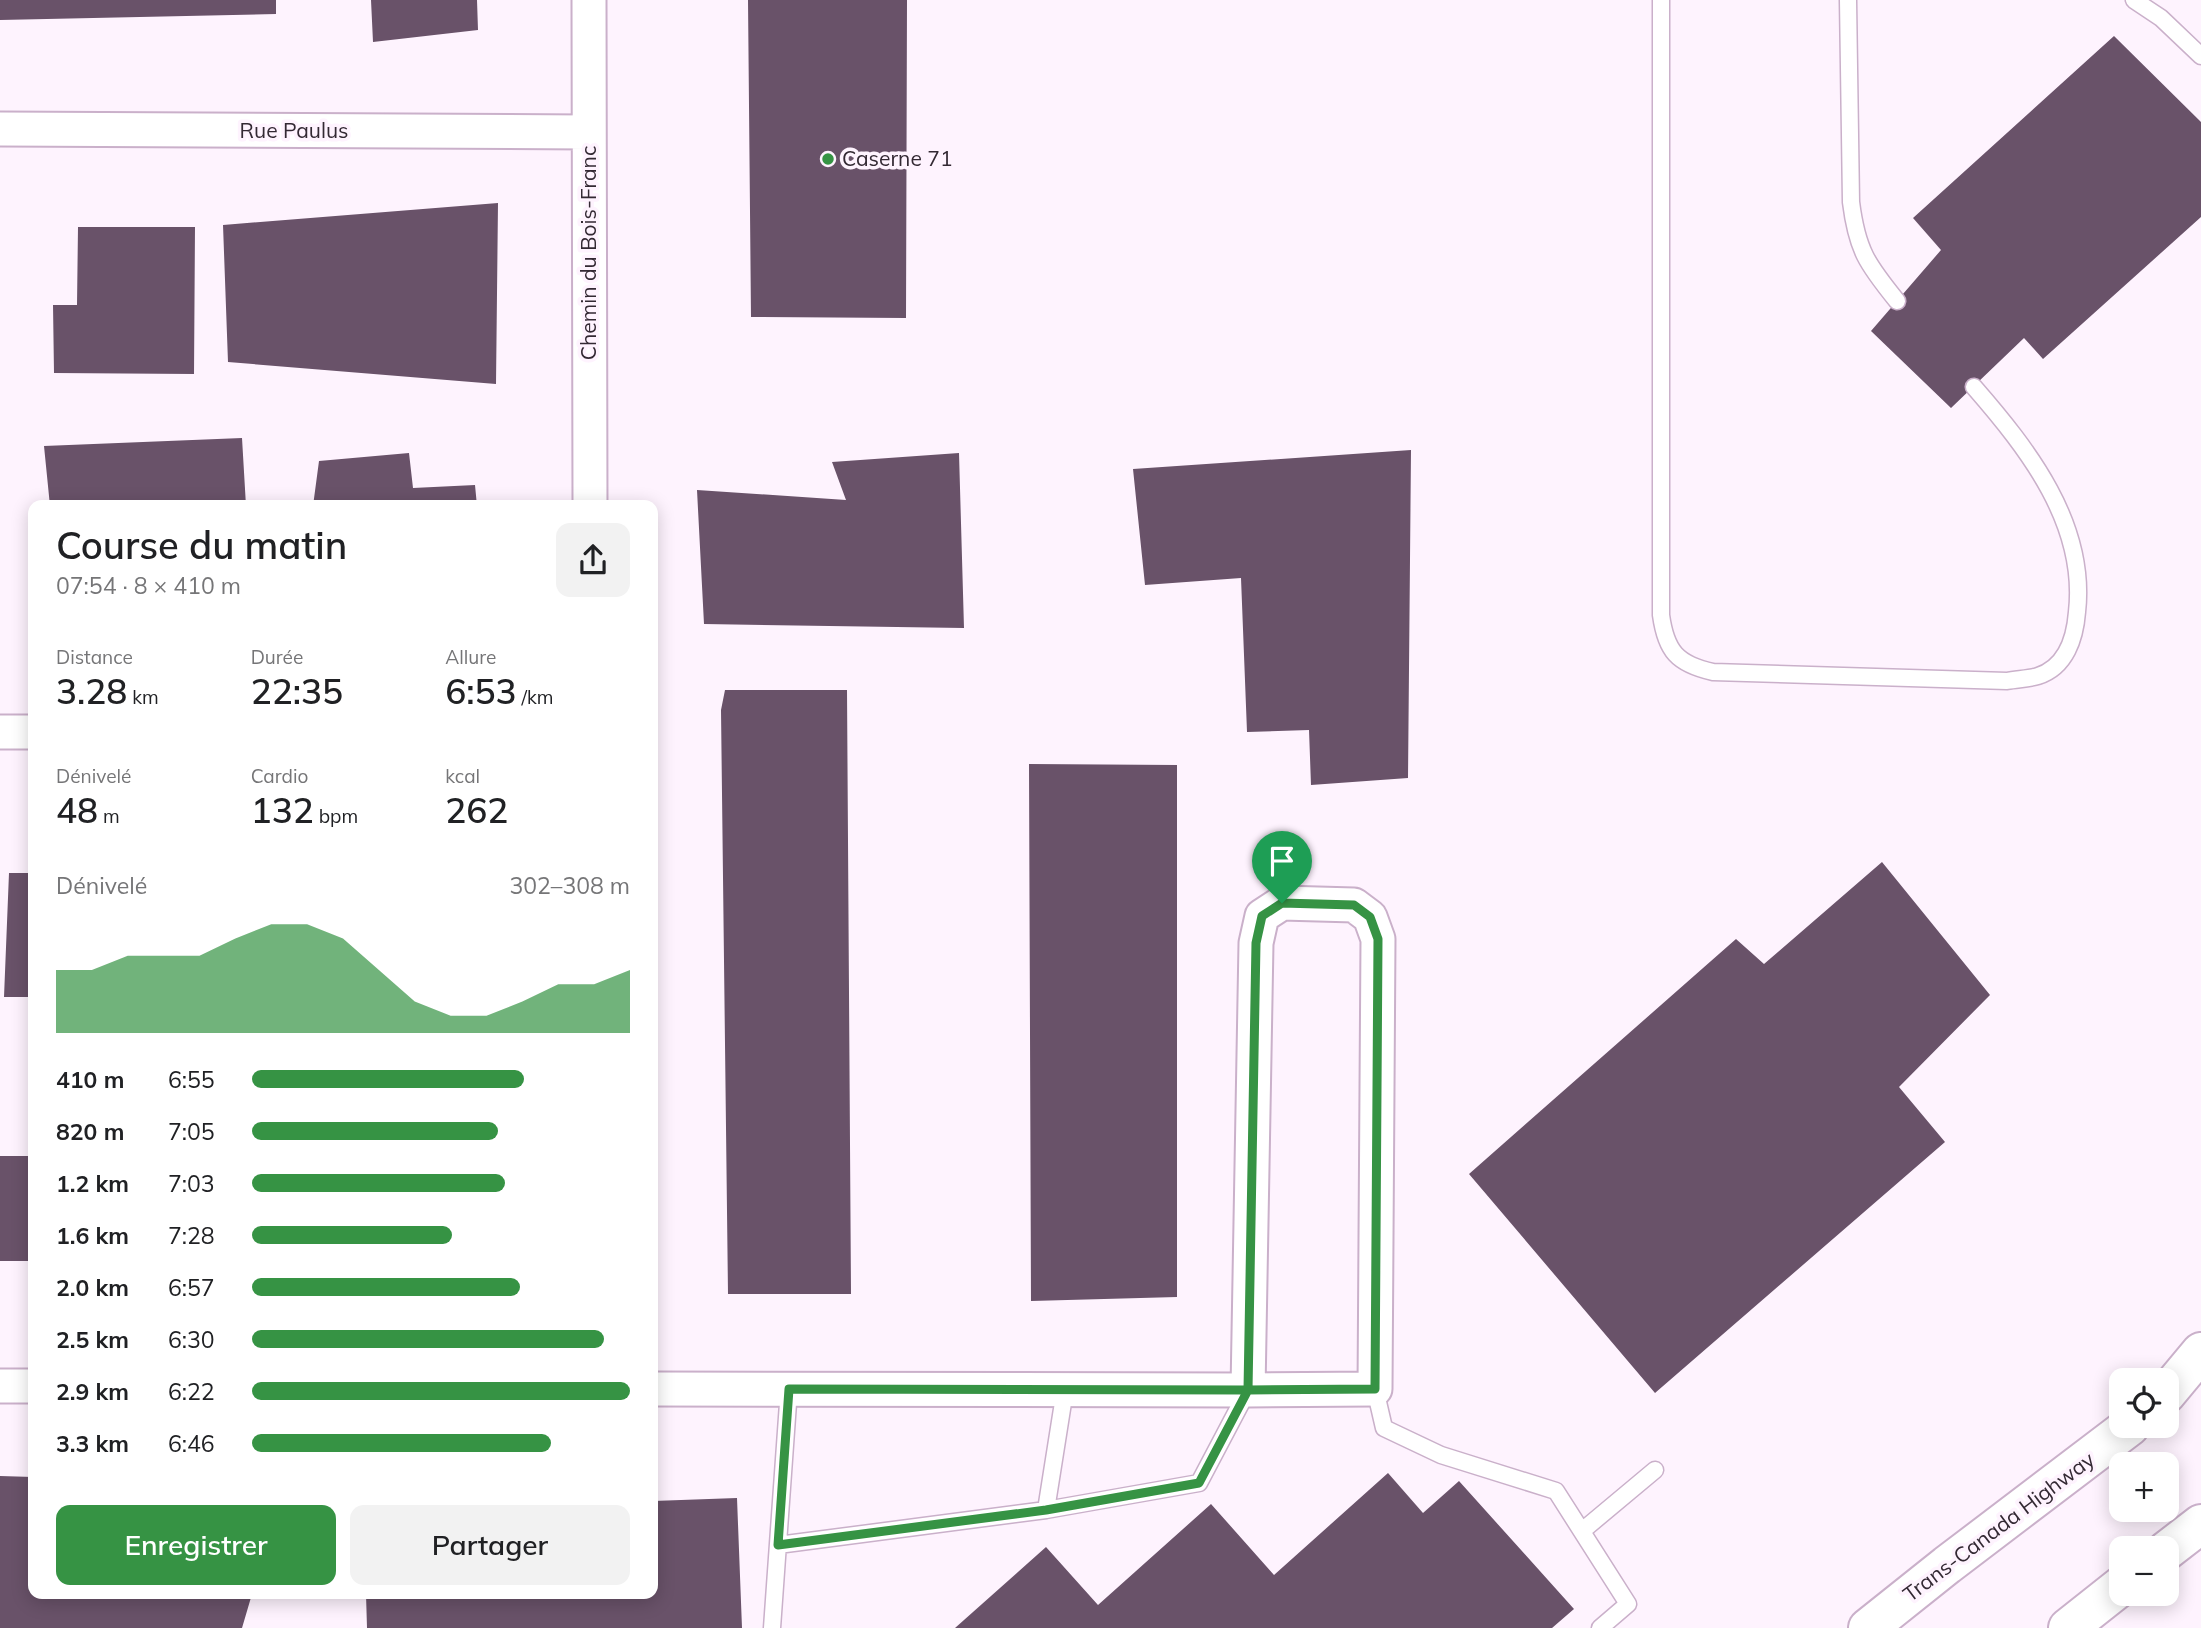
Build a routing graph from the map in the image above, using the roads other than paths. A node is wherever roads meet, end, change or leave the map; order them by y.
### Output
1 (589, 0) edge
2 (1661, 0) edge
3 (1848, 0) edge
4 (2134, 0) edge
5 (2201, 56) edge
6 (0, 130) edge
7 (589, 132) junction
8 (1897, 301) dead end
9 (1974, 387) dead end
10 (590, 500) edge
11 (0, 732) edge
12 (28, 732) edge
13 (2201, 1352) edge
14 (2179, 1378) edge
15 (2201, 1378) edge
16 (0, 1386) edge
17 (28, 1387) edge
18 (658, 1389) edge
19 (789, 1389) junction
20 (1375, 1389) junction
21 (1065, 1390) junction
22 (1248, 1390) junction
23 (2179, 1392) edge
24 (2114, 1438) edge
25 (1655, 1470) dead end
26 (1046, 1510) junction
27 (2201, 1524) edge
28 (1582, 1531) junction
29 (2179, 1541) edge
30 (778, 1545) junction
31 (2109, 1596) edge
32 (772, 1628) edge
33 (1601, 1628) edge
34 (1868, 1628) edge
35 (2068, 1628) edge

1 - 7 street, Chemin du Bois-Franc
2 - 9 lane
3 - 8 lane
4 - 5 lane
6 - 7 street, Rue Paulus
7 - 10 street, Chemin du Bois-Franc
11 - 12 street
13 - 14 main road
15 - 23 main road
16 - 17 street
18 - 19 street
19 - 21 street
19 - 30 lane
20 - 22 street
20 - 22 street
20 - 28 lane
21 - 22 street
21 - 26 lane
22 - 26 lane
24 - 34 main road, Trans-Canada Highway
25 - 28 lane
26 - 30 lane
27 - 29 main road
28 - 33 lane
30 - 32 lane
31 - 35 main road

